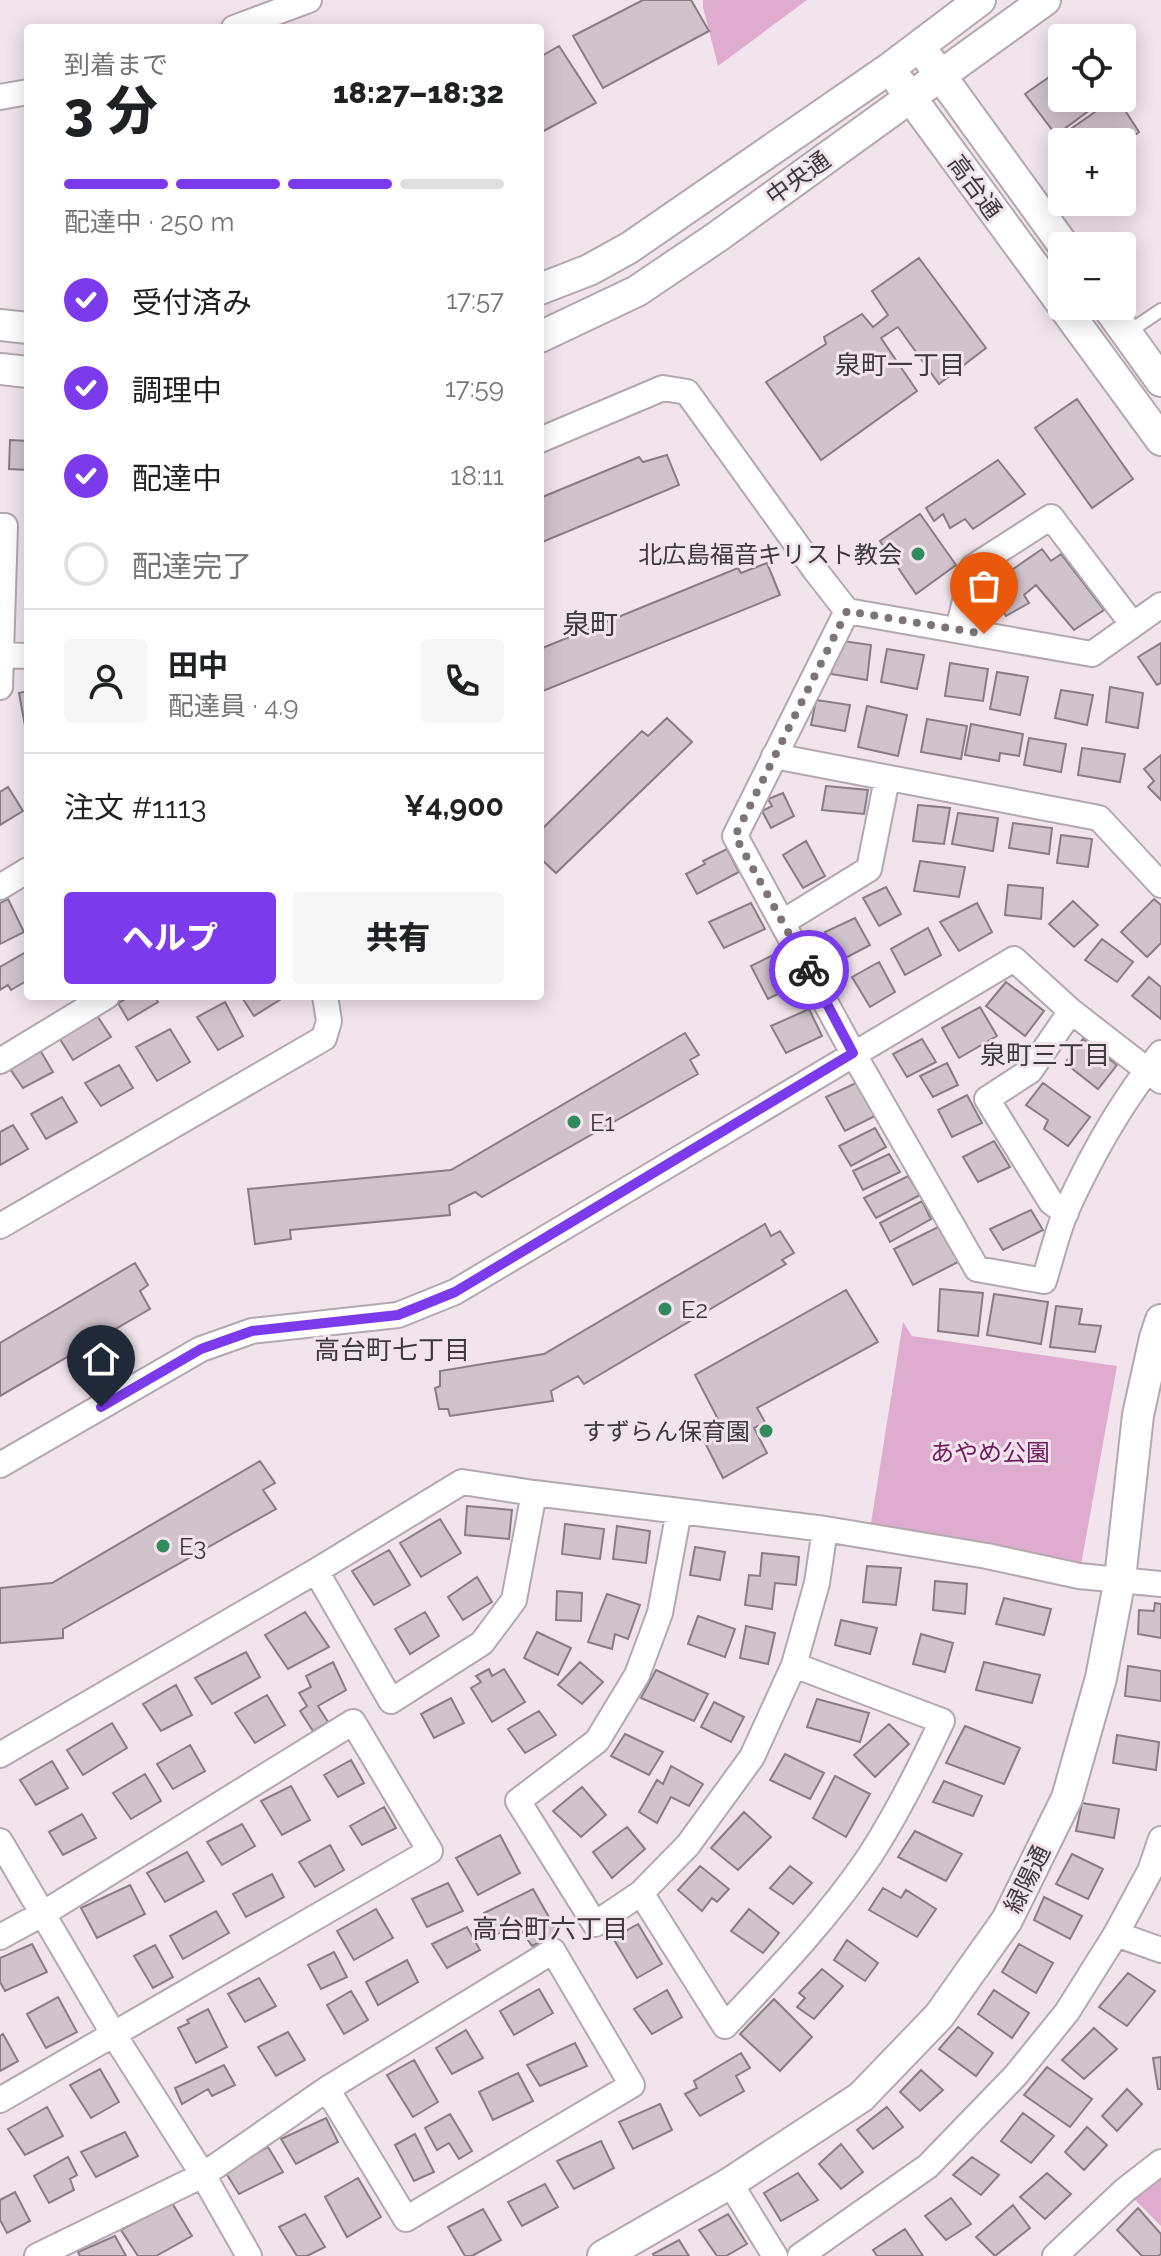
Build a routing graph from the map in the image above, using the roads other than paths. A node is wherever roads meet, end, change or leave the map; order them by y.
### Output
1 (309, 0) edge
2 (980, 0) edge
3 (1045, 0) edge
4 (245, 24) edge
5 (920, 46) junction
6 (890, 68) junction
7 (940, 76) junction
8 (24, 93) edge
9 (0, 97) edge
10 (910, 98) junction
11 (1054, 232) edge
12 (1048, 285) edge
13 (544, 287) edge
14 (1161, 310) edge
15 (1074, 320) edge
16 (1117, 320) edge
17 (0, 325) edge
18 (24, 328) edge
19 (1127, 333) junction
20 (544, 335) edge
21 (0, 369) edge
22 (24, 372) edge
23 (1161, 381) edge
24 (544, 438) edge
25 (1161, 440) edge
26 (0, 526) edge
27 (1160, 607) edge
28 (847, 611) junction
29 (1133, 625) junction
30 (958, 630) junction
31 (1, 655) edge
32 (24, 656) edge
33 (0, 687) edge
34 (774, 756) junction
35 (887, 779) junction
36 (24, 872) edge
37 (1161, 885) edge
38 (0, 887) edge
39 (783, 922) junction
40 (100, 1000) edge
41 (326, 1000) edge
42 (1071, 1011) junction
43 (853, 1053) junction
44 (0, 1061) edge
45 (1156, 1068) edge
46 (1066, 1213) junction
47 (0, 1226) edge
48 (1161, 1320) edge
49 (0, 1465) edge
50 (534, 1493) junction
51 (679, 1511) junction
52 (825, 1529) junction
53 (316, 1571) junction
54 (1120, 1579) junction
55 (1161, 1584) edge
56 (794, 1665) junction
57 (0, 1755) edge
58 (1161, 1839) edge
59 (0, 1841) edge
60 (641, 1893) junction
61 (44, 1913) junction
62 (1116, 1934) junction
63 (0, 1937) edge
64 (1161, 1950) edge
65 (114, 2035) junction
66 (327, 2089) junction
67 (0, 2100) edge
68 (1161, 2162) edge
69 (203, 2175) junction
70 (730, 2183) junction
71 (43, 2255) edge
72 (249, 2256) edge
73 (603, 2256) edge
74 (775, 2256) edge
75 (800, 2256) edge
76 (1055, 2256) edge

1 - 4 street
2 - 5 street, 中央通
3 - 7 street, 中央通
5 - 6 street, 中央通
5 - 7 street, 高台通
6 - 10 street, 高台通
6 - 13 street, 中央通
7 - 10 street, 中央通
7 - 11 street, 高台通
8 - 9 street
10 - 12 street, 高台通
10 - 20 street, 中央通
14 - 19 lane
15 - 25 street, 高台通
16 - 19 street
17 - 18 street
19 - 23 street
21 - 22 street
24 - 28 street
26 - 31 street
27 - 29 street
28 - 30 street
28 - 34 street
29 - 30 street
29 - 30 street
31 - 32 street
31 - 33 street
34 - 35 street
34 - 39 street
35 - 37 street
35 - 39 street
36 - 38 street
39 - 43 street
40 - 44 street
41 - 47 street
42 - 43 street
42 - 45 street
42 - 46 street
43 - 46 street
43 - 49 street
45 - 46 street
48 - 54 street, 緑陽通
50 - 51 street
50 - 53 street
50 - 53 street
51 - 52 street
51 - 60 street
52 - 54 street
52 - 56 street
53 - 57 street
54 - 55 street
54 - 70 street, 緑陽通
56 - 60 street
56 - 60 street
58 - 62 street
59 - 61 street
61 - 63 street
61 - 65 street
61 - 65 street
62 - 64 street
62 - 75 street
65 - 67 street
65 - 69 street
66 - 66 street
66 - 69 street
68 - 76 street
69 - 71 street
69 - 72 street
70 - 73 street, 緑陽通
70 - 74 street

